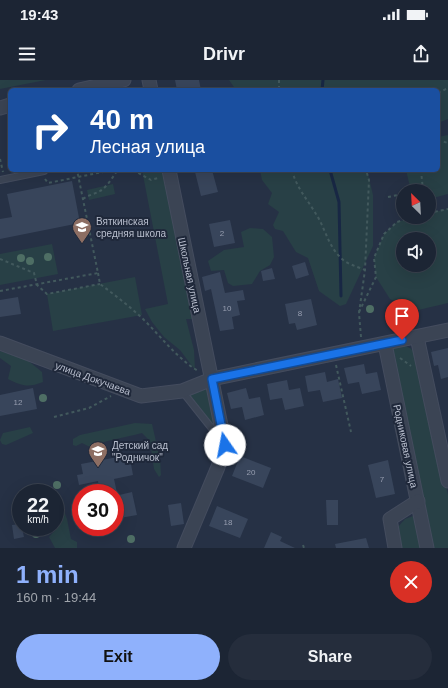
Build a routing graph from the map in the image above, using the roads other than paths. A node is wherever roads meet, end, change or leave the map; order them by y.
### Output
1 (124, 80) edge
2 (88, 88) edge
3 (37, 172) edge
4 (169, 172) edge
5 (0, 180) edge
6 (448, 330) edge
7 (417, 337) junction
8 (0, 343) edge
9 (385, 346) junction
10 (212, 379) junction
11 (182, 391) junction
12 (225, 445) junction
13 (448, 480) edge
14 (418, 501) junction
15 (184, 548) edge
16 (395, 548) edge
17 (427, 548) edge

1 - 2 street
3 - 5 lane
4 - 10 street, Школьная улица
6 - 7 street, улица Докучаева
7 - 9 street, улица Докучаева
7 - 13 street
8 - 11 street, улица Докучаева
9 - 10 street, улица Докучаева
9 - 14 street, Родниковая улица
10 - 11 street, улица Докучаева
10 - 12 street, Школьная улица
11 - 12 lane
12 - 15 street
14 - 16 street
14 - 17 street, Родниковая улица

